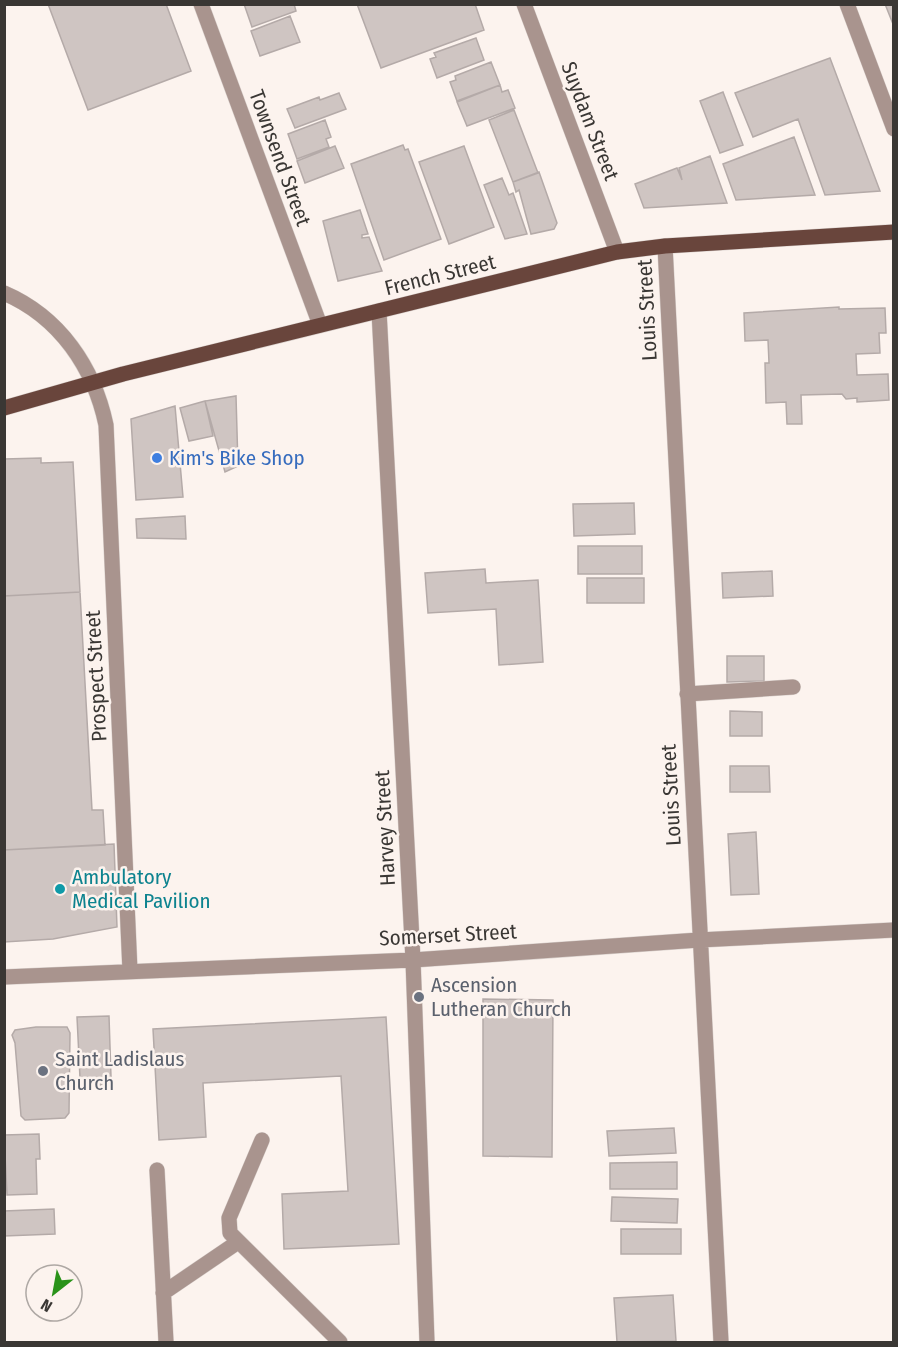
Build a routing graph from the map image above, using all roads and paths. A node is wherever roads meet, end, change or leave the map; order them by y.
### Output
1 (201, 4) edge
2 (524, 4) edge
3 (847, 4) edge
4 (894, 129) edge
5 (894, 232) edge
6 (665, 246) junction
7 (617, 252) junction
8 (4, 292) edge
9 (379, 311) junction
10 (320, 325) junction
11 (92, 382) junction
12 (4, 408) edge
13 (793, 687) dead end
14 (687, 694) junction
15 (894, 930) edge
16 (699, 940) junction
17 (413, 960) junction
18 (130, 971) junction
19 (4, 977) edge
20 (262, 1140) dead end
21 (157, 1170) dead end
22 (238, 1242) junction
23 (163, 1293) junction
24 (333, 1341) edge
25 (166, 1342) edge
26 (427, 1342) edge
27 (721, 1342) edge

1 - 10 street, Townsend Street
2 - 7 street, Suydam Street
3 - 4 street
5 - 6 main road, French Street
6 - 7 main road, French Street
6 - 14 street, Louis Street
7 - 9 main road, French Street
8 - 11 street, Prospect Street
9 - 10 main road, French Street
9 - 17 street, Harvey Street
10 - 11 main road, French Street
11 - 12 main road, French Street
11 - 18 street, Prospect Street
13 - 14 street
14 - 16 street, Louis Street
15 - 16 street, Somerset Street
16 - 17 street, Somerset Street
16 - 27 street, Louis Street
17 - 18 street, Somerset Street
17 - 26 street, Harvey Street
18 - 19 street, Somerset Street
20 - 22 street
21 - 23 street
22 - 23 street
22 - 24 street
23 - 25 street

